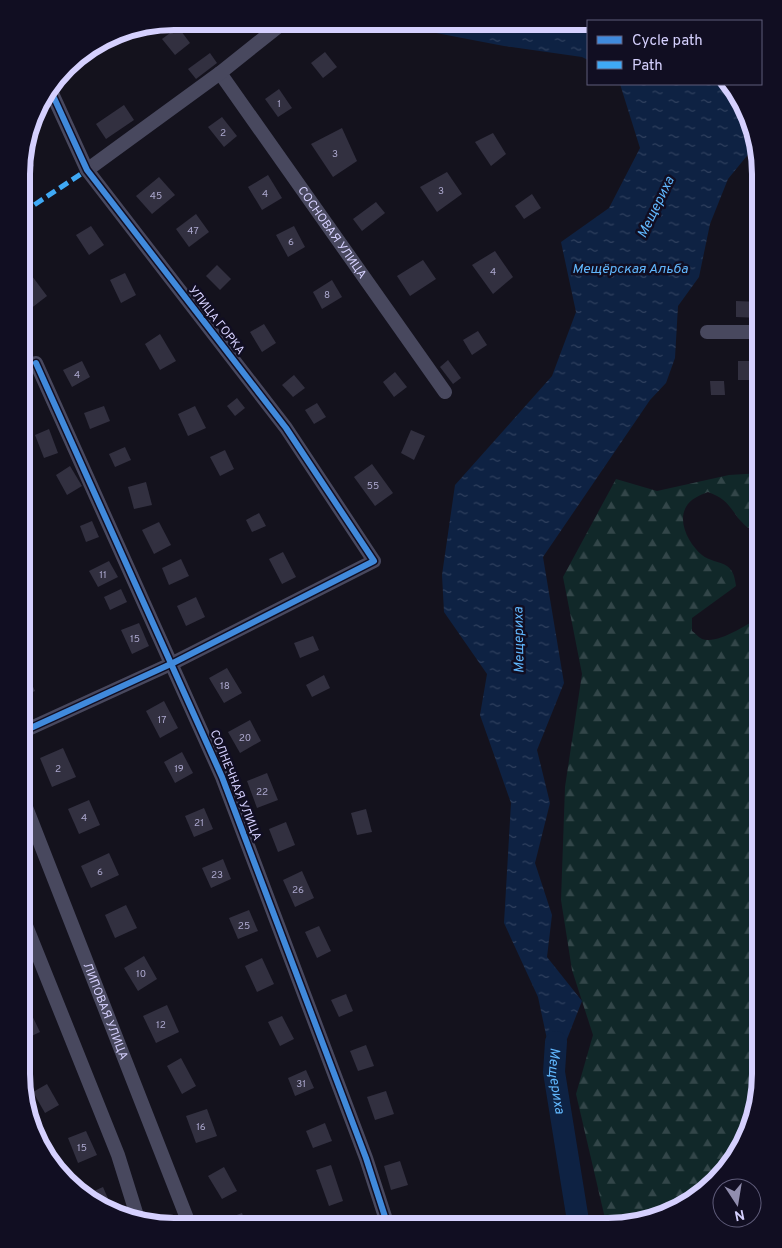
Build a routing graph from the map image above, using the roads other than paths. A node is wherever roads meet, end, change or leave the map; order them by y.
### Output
1 (274, 30) edge
2 (220, 73) junction
3 (53, 96) edge
4 (87, 170) junction
5 (707, 332) dead end
6 (752, 332) edge
7 (36, 363) dead end
8 (445, 392) dead end
9 (173, 663) junction
10 (30, 728) edge
11 (30, 817) edge
12 (30, 933) edge
13 (136, 1213) edge
14 (187, 1218) edge
15 (385, 1218) edge

1 - 2 street
2 - 4 street
2 - 8 street, СОСНОВАЯ УЛИЦА
3 - 4 street, УЛИЦА ГОРКА
4 - 9 street, УЛИЦА ГОРКА
5 - 6 street
7 - 9 street, СОЛНЕЧНАЯ УЛИЦА
9 - 10 street
9 - 15 street, СОЛНЕЧНАЯ УЛИЦА
11 - 14 street, ЛИПОВАЯ УЛИЦА
12 - 13 street

